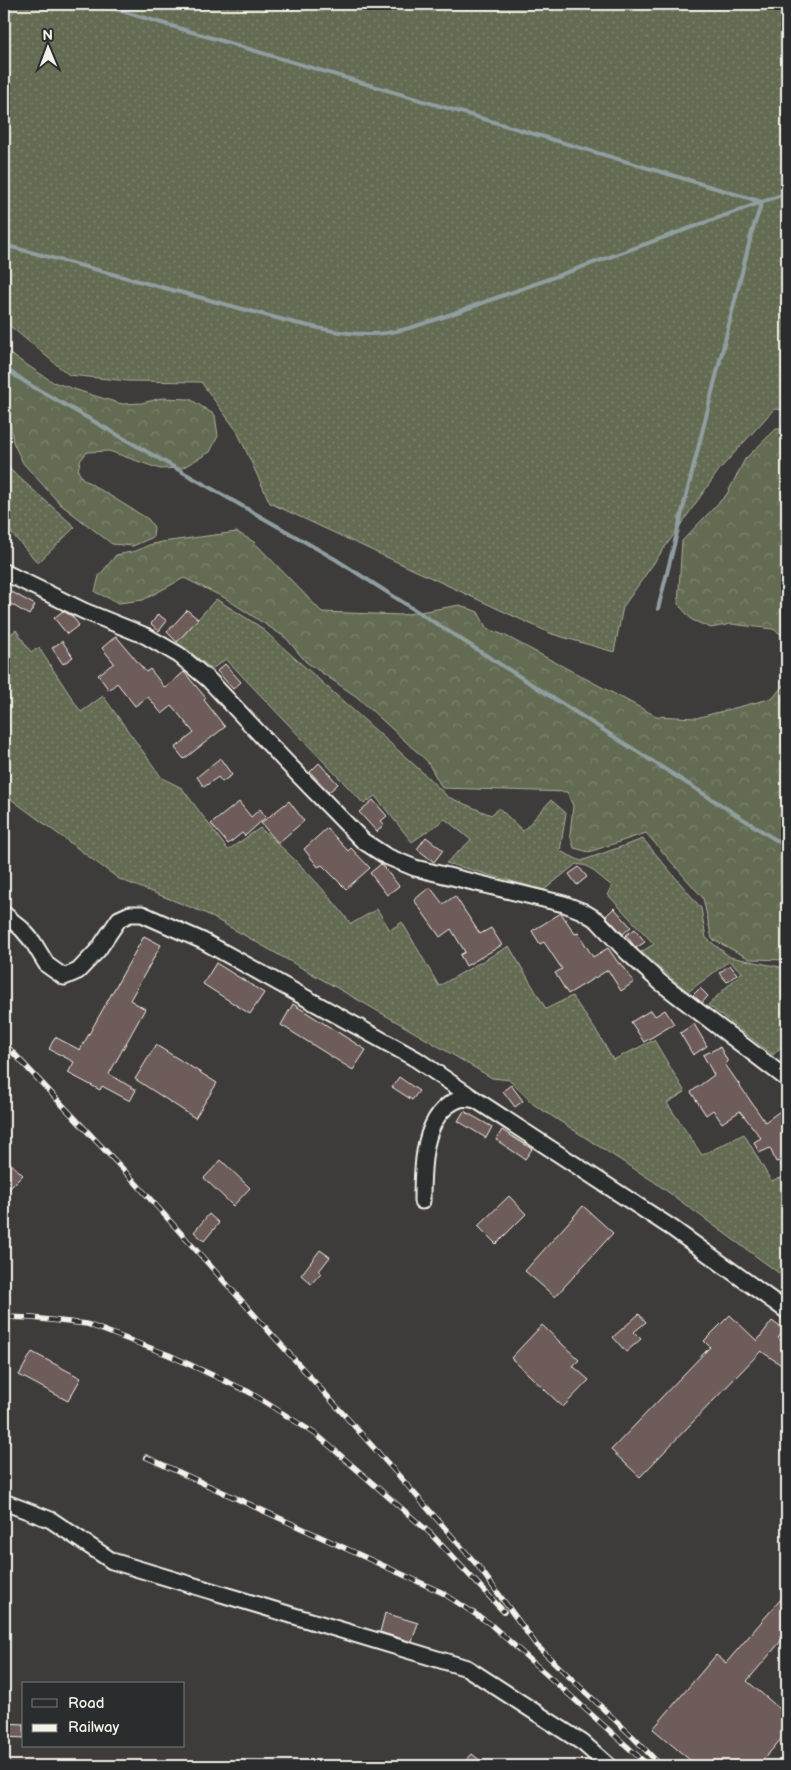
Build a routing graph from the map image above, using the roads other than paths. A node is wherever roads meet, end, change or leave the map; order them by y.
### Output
1 (4, 572) edge
2 (4, 914) edge
3 (787, 1079) edge
4 (476, 1100) junction
5 (422, 1201) dead end
6 (787, 1311) edge
7 (4, 1502) edge
8 (609, 1766) edge

1 - 3 street
2 - 4 street
4 - 5 street
4 - 6 street
7 - 8 street

